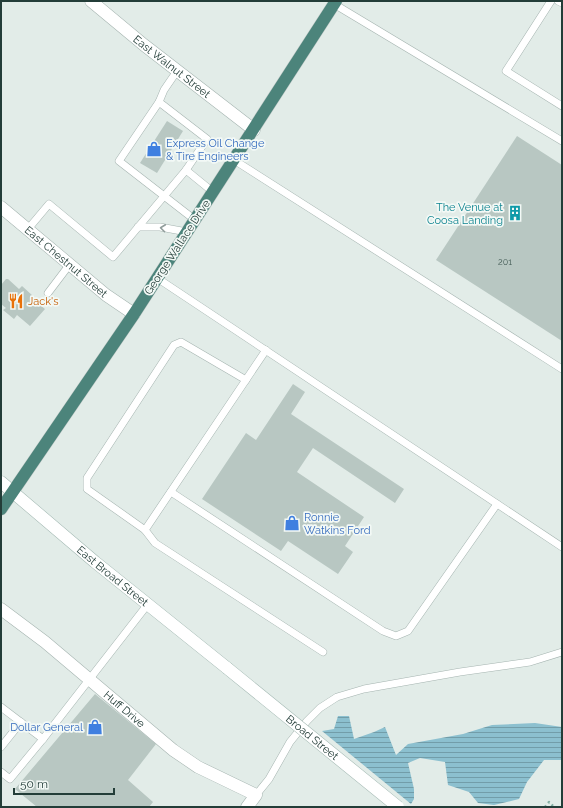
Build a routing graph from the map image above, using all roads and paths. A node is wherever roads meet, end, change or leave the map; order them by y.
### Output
1 (91, 1) edge
2 (551, 1) edge
3 (558, 1) edge
4 (335, 3) edge
5 (562, 3) edge
6 (177, 71) junction
7 (159, 102) junction
8 (562, 106) edge
9 (254, 130) junction
10 (562, 141) edge
11 (234, 160) junction
12 (186, 170) junction
13 (213, 192) junction
14 (164, 196) junction
15 (1, 207) edge
16 (195, 220) junction
17 (138, 227) junction
18 (28, 229) junction
19 (187, 232) junction
20 (70, 264) junction
21 (157, 278) junction
22 (48, 293) dead end
23 (134, 314) junction
24 (266, 350) junction
25 (562, 369) edge
26 (246, 380) junction
27 (1, 482) edge
28 (13, 491) junction
29 (171, 492) junction
30 (497, 504) junction
31 (1, 509) edge
32 (145, 530) junction
33 (562, 547) edge
34 (148, 604) junction
35 (1, 609) edge
36 (323, 652) dead end
37 (562, 652) edge
38 (227, 668) joint
39 (89, 680) junction
40 (1, 707) edge
41 (21, 722) junction
42 (43, 739) junction
43 (1, 747) edge
44 (1, 772) edge
45 (256, 795) junction
46 (247, 807) edge
47 (398, 807) edge
48 (545, 807) edge
49 (554, 807) edge

1 - 6 street, East Walnut Street
2 - 8 lane
3 - 5 lane
4 - 9 highway, George Wallace Drive
4 - 10 lane
6 - 7 lane
6 - 9 street, East Walnut Street
7 - 12 lane
7 - 14 lane
9 - 11 highway, George Wallace Drive
11 - 13 highway, George Wallace Drive
11 - 25 lane
12 - 13 lane
12 - 14 lane
13 - 16 highway, George Wallace Drive
14 - 16 lane
14 - 17 lane
15 - 18 street, East Chestnut Street
16 - 19 highway, George Wallace Drive
17 - 18 lane
19 -> 17 lane
18 - 20 street, East Chestnut Street
19 - 21 highway, George Wallace Drive
20 - 22 lane
20 - 23 street, East Chestnut Street
21 - 23 highway, George Wallace Drive
21 - 24 lane
23 - 28 highway, George Wallace Drive
24 - 26 lane
24 - 30 lane
26 - 29 lane
26 - 32 lane
27 - 28 street, East Broad Street
28 - 31 highway, George Wallace Drive
28 - 34 street, East Broad Street
29 - 30 lane
29 - 32 lane
30 - 33 lane
32 - 36 lane
34 - 38 street, East Broad Street
34 - 39 lane
35 - 39 street, Huff Drive
37 - 45 lane
38 - 47 street, Broad Street, bridge
39 - 42 lane
39 - 45 street, Huff Drive
40 - 41 lane
41 - 42 lane
41 - 43 lane
42 - 44 lane
45 - 46 street
48 - 49 path

